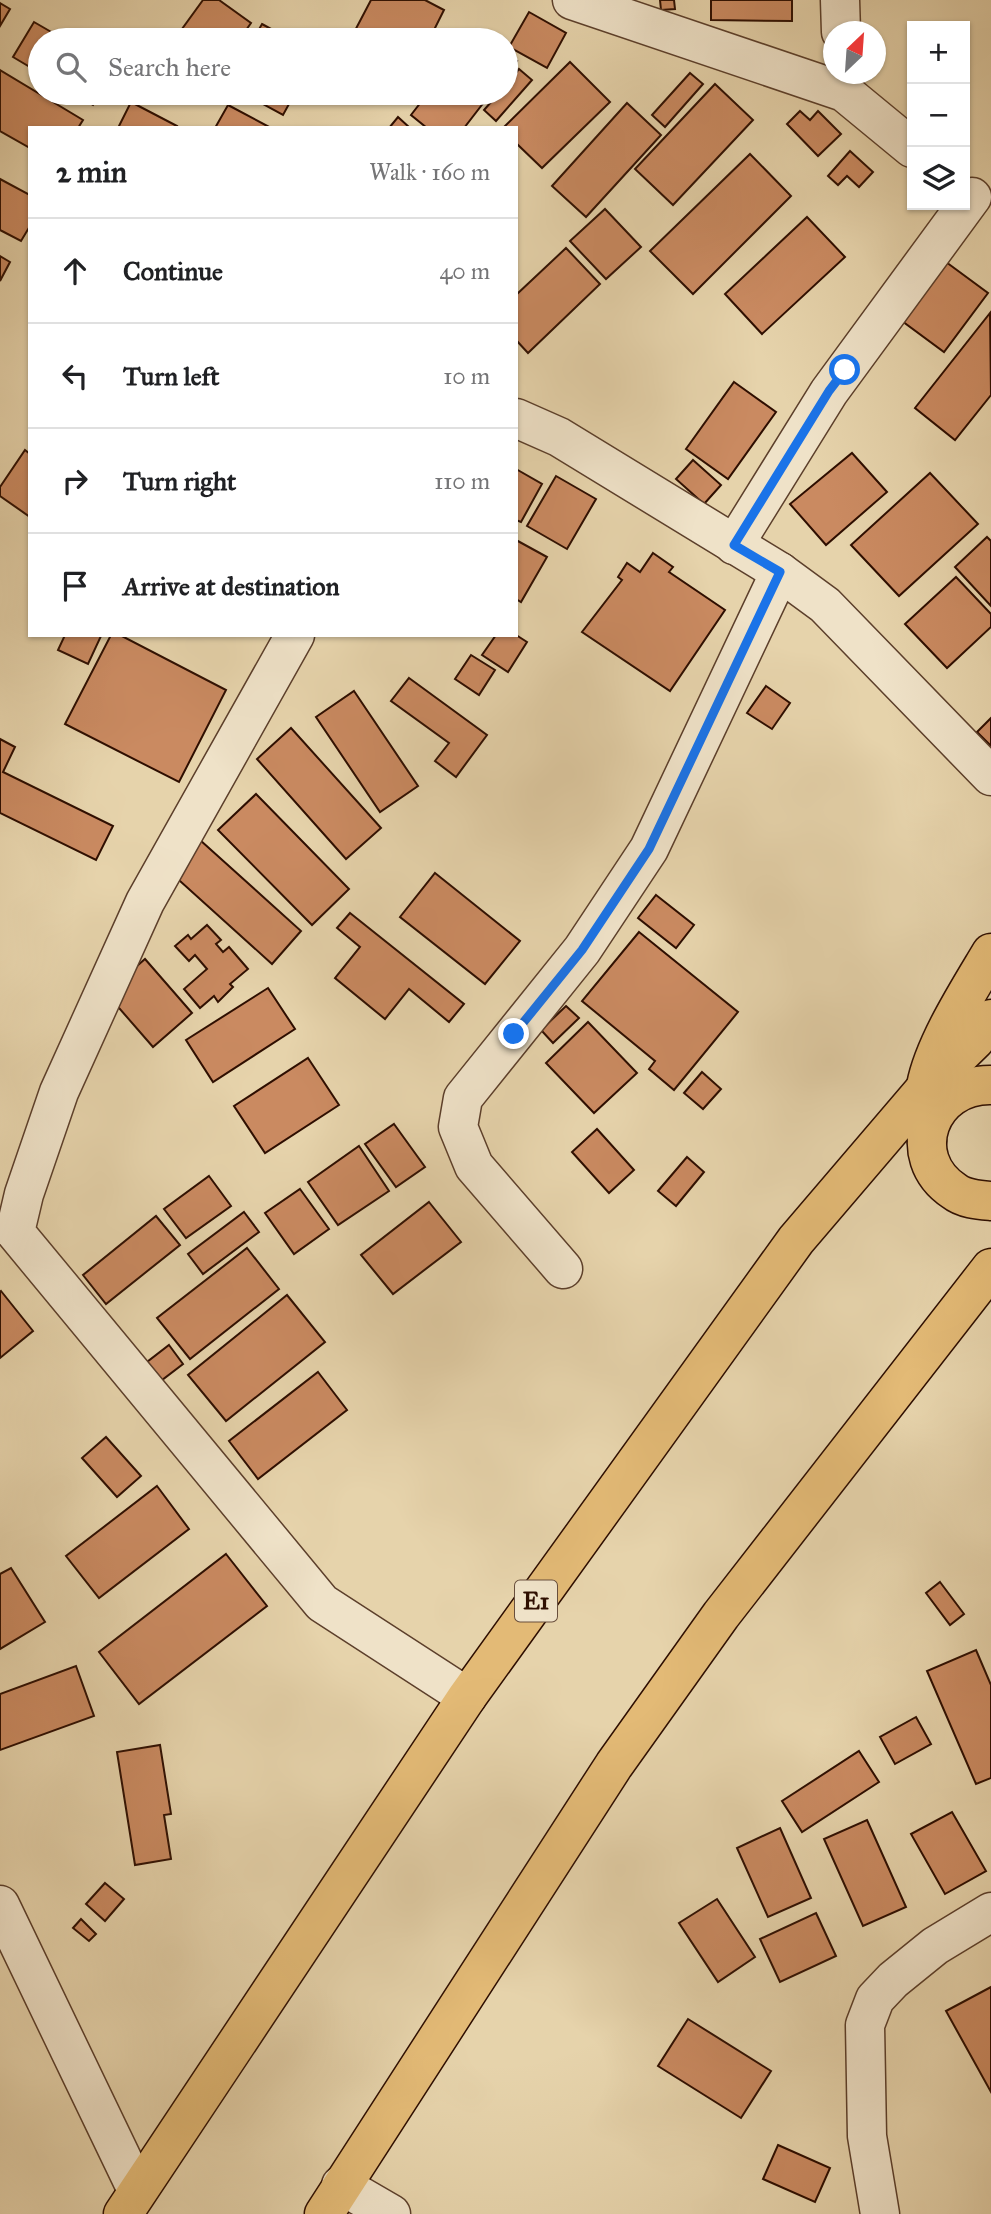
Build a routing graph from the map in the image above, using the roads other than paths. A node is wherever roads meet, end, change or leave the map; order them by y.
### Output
1 (572, 0) edge
2 (840, 0) edge
3 (841, 21) edge
4 (823, 77) edge
5 (845, 84) edge
6 (911, 147) edge
7 (976, 199) edge
8 (518, 419) edge
9 (734, 545) junction
10 (780, 572) junction
11 (294, 637) edge
12 (991, 776) edge
13 (990, 954) edge
14 (983, 1029) edge
15 (991, 1073) edge
16 (958, 1088) edge
17 (12, 1195) edge
18 (991, 1201) edge
19 (991, 1268) edge
20 (563, 1269) dead end
21 (467, 1697) junction
22 (0, 1905) edge
23 (991, 1912) edge
24 (332, 2199) edge
25 (130, 2202) edge
26 (391, 2214) edge
27 (880, 2214) edge

1 - 4 street
2 - 3 street
5 - 6 street
7 - 9 street
8 - 9 street
9 - 10 street
10 - 12 street
10 - 20 street
11 - 17 street
13 - 14 main road
13 - 16 main road
14 - 15 main road
14 - 16 main road, E1
16 - 18 main road
16 - 21 main road, E1
17 - 21 street
19 - 24 main road
21 - 25 main road, E1
22 - 25 street
23 - 27 street
24 - 26 street

